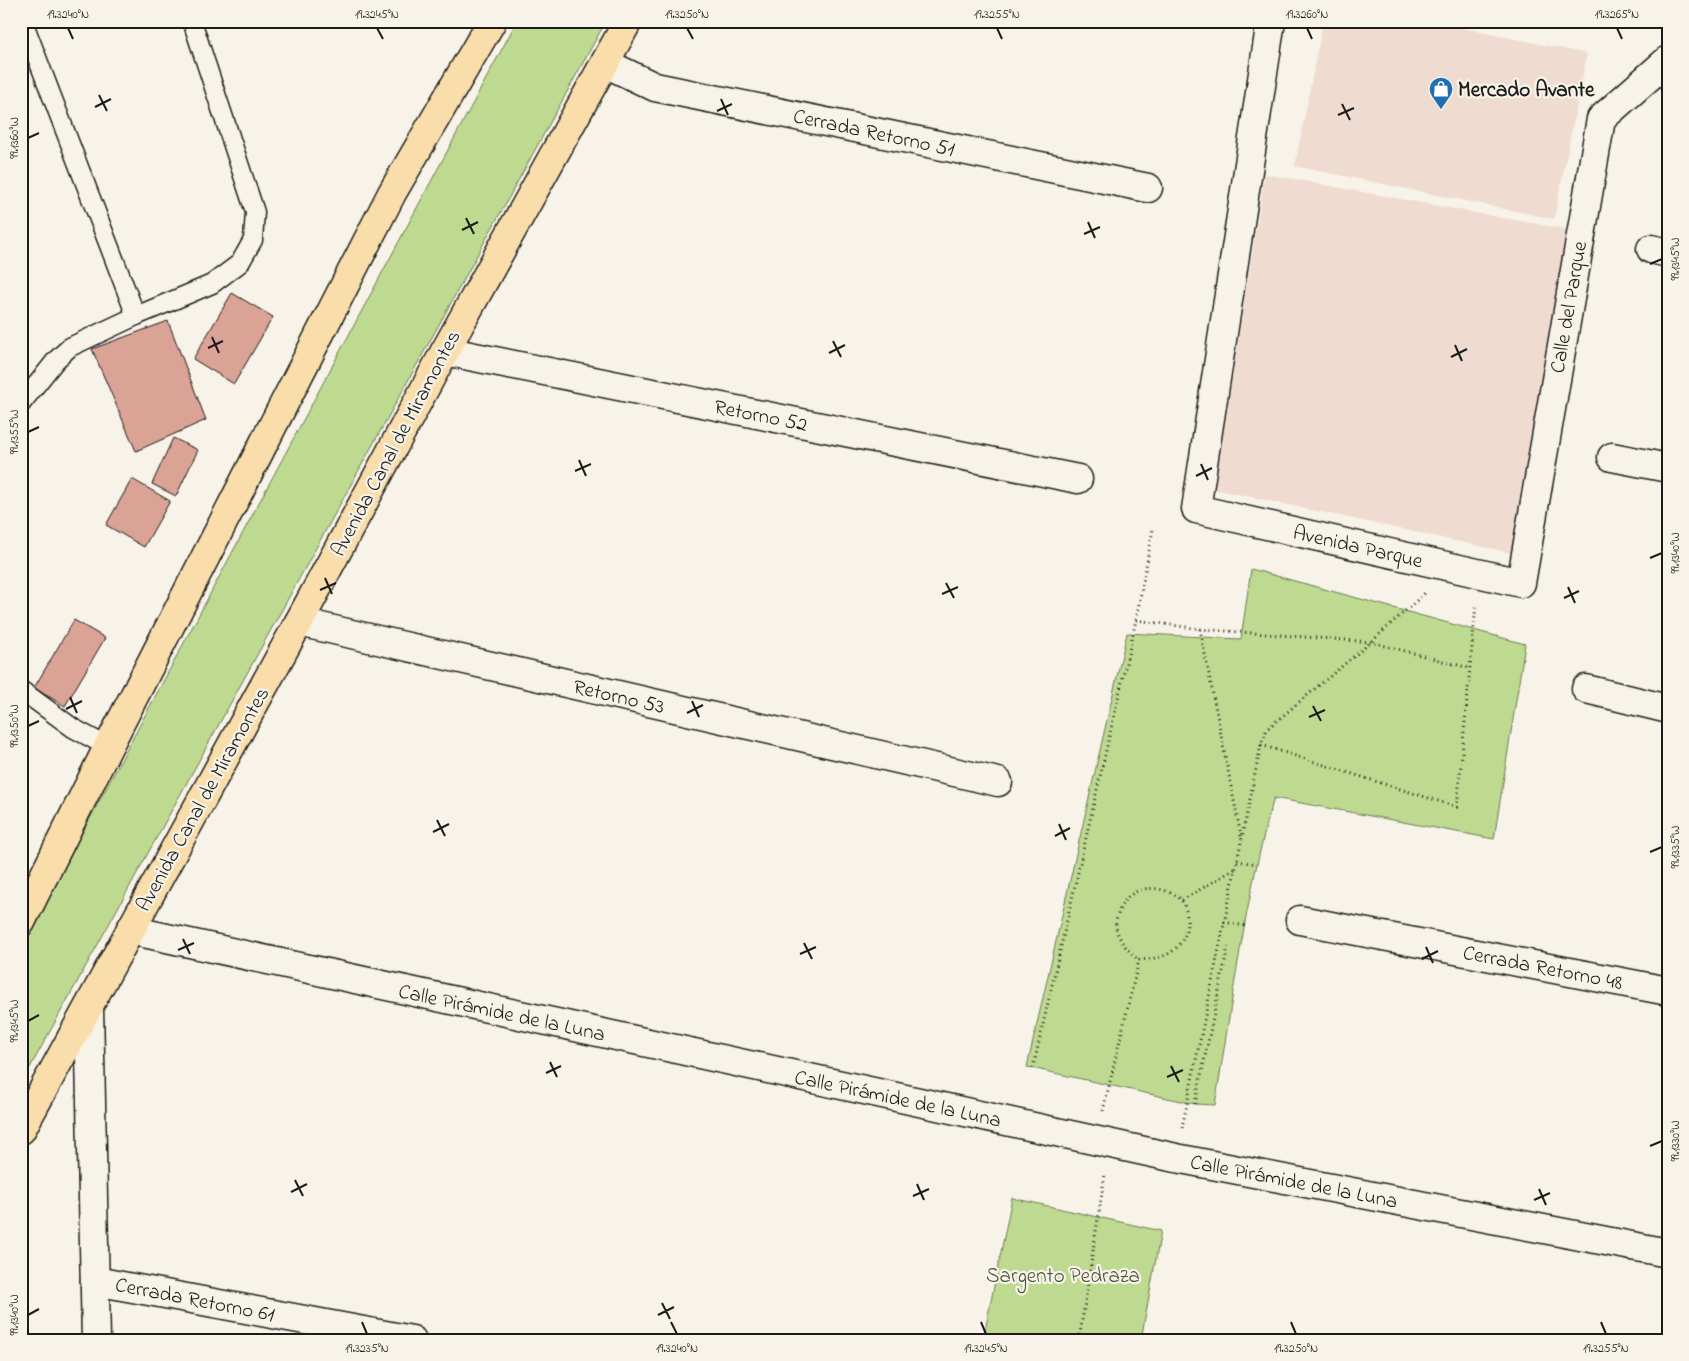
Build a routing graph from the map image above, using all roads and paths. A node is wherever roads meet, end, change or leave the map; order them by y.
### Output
1 (23, 21) edge
2 (192, 21) edge
3 (492, 21) edge
4 (628, 21) edge
5 (1271, 21) edge
6 (1668, 60) edge
7 (605, 63) junction
8 (1148, 188) dead end
9 (136, 316) junction
10 (445, 351) junction
11 (21, 404) edge
12 (1612, 457) dead end
13 (1668, 468) edge
14 (1078, 479) dead end
15 (1153, 529) dead end
16 (1453, 568) junction
17 (1479, 573) junction
18 (1521, 583) joint
19 (1136, 620) junction
20 (299, 622) junction
21 (1200, 629) junction
22 (1371, 642) junction
23 (1469, 668) junction
24 (1586, 689) dead end
25 (21, 690) edge
26 (1668, 708) edge
27 (1261, 745) junction
28 (108, 747) junction
29 (998, 782) dead end
30 (1242, 839) junction
31 (1237, 861) junction
32 (1257, 864) dead end
33 (1235, 869) junction
34 (1182, 900) junction
35 (1300, 920) dead end
36 (21, 922) edge
37 (1224, 922) junction
38 (1245, 926) dead end
39 (130, 930) junction
40 (1228, 947) dead end
41 (1139, 960) junction
42 (1668, 990) edge
43 (1207, 1004) junction
44 (1216, 1004) junction
45 (89, 1007) junction
46 (1033, 1068) dead end
47 (1195, 1104) dead end
48 (21, 1130) edge
49 (1103, 1142) junction
50 (1176, 1158) junction
51 (1668, 1253) edge
52 (95, 1281) junction
53 (96, 1340) edge
54 (412, 1340) edge
55 (1079, 1340) edge

1 - 9 lane
2 - 9 lane
3 - 28 main road
4 - 7 main road, Avenida Canal de Miramontes
5 - 16 street, Avenida Parque
6 - 18 street, Calle del Parque
7 - 8 street, Cerrada Retorno 51
7 - 10 main road, Avenida Canal de Miramontes
9 - 11 lane
10 - 14 street, Retorno 52
10 - 20 main road, Avenida Canal de Miramontes
12 - 13 street
15 - 19 path
16 - 17 street, Avenida Parque
16 - 22 path
17 - 18 street, Avenida Parque
17 - 23 path
19 - 21 path
19 - 46 path
20 - 29 street, Retorno 53
20 - 39 main road, Avenida Canal de Miramontes
21 - 22 path
21 - 30 path
22 - 23 path
22 - 27 path
23 - 27 path
24 - 26 street
25 - 28 lane
27 - 30 path
28 - 36 main road
30 - 31 path
31 - 32 path
31 - 33 path
33 - 34 path
33 - 37 path
34 - 41 path
34 - 41 path
35 - 42 street, Cerrada Retorno 48
37 - 38 path
37 - 43 path
39 - 45 main road, Avenida Canal de Miramontes
39 - 49 street, Calle Pirámide de la Luna
40 - 44 path
41 - 49 path
43 - 44 path
43 - 50 path
44 - 47 path
45 - 48 main road, Avenida Canal de Miramontes
45 - 52 street
49 - 50 street, Calle Pirámide de la Luna
49 - 55 path
50 - 51 street, Calle Pirámide de la Luna
52 - 53 street
52 - 54 street, Cerrada Retorno 61

